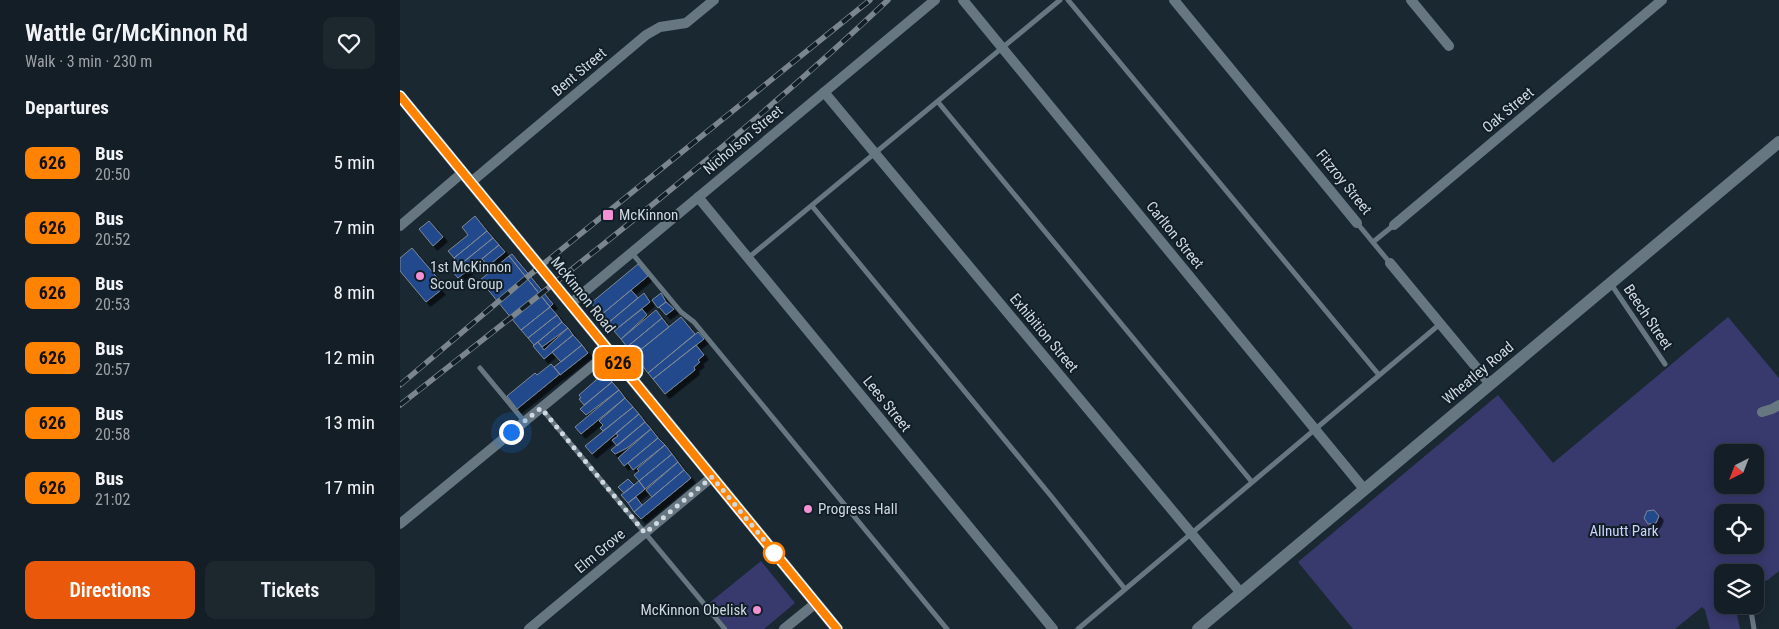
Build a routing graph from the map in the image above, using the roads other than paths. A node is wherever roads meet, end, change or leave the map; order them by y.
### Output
1 (714, 0) edge
2 (936, 0) edge
3 (962, 0) edge
4 (1060, 0) edge
5 (1068, 0) edge
6 (1174, 0) edge
7 (1411, 0) edge
8 (1662, 0) edge
9 (1449, 46) dead end
10 (1002, 48) junction
11 (824, 92) junction
12 (400, 96) edge
13 (938, 102) junction
14 (1779, 142) edge
15 (875, 153) junction
16 (466, 178) junction
17 (698, 197) junction
18 (812, 206) junction
19 (1357, 223) joint
20 (1394, 225) joint
21 (400, 226) edge
22 (1373, 242) junction
23 (632, 252) junction
24 (748, 259) junction
25 (1390, 263) joint
26 (1610, 283) junction
27 (570, 304) junction
28 (1440, 324) junction
29 (609, 352) junction
30 (1666, 364) dead end
31 (480, 368) dead end
32 (1379, 375) junction
33 (1490, 384) junction
34 (1779, 405) edge
35 (541, 408) junction
36 (1762, 412) dead end
37 (524, 421) junction
38 (1315, 429) junction
39 (712, 477) junction
40 (1252, 482) junction
41 (1364, 489) junction
42 (400, 524) edge
43 (645, 533) junction
44 (1191, 534) junction
45 (1125, 589) junction
46 (1241, 593) junction
47 (816, 603) junction
48 (1752, 614) edge
49 (529, 629) edge
50 (725, 629) edge
51 (784, 629) edge
52 (837, 629) edge
53 (946, 629) edge
54 (1053, 629) edge
55 (1078, 629) edge
56 (1198, 629) edge
57 (1754, 629) edge

1 - 16 street, Bent Street
2 - 11 street, Nicholson Street
3 - 10 street, Carlton Street
4 - 10 lane
5 - 32 lane
6 - 19 street, Fitzroy Street
7 - 9 street
8 - 20 street, Oak Street
10 - 13 lane
10 - 38 street, Carlton Street
11 - 15 street, Exhibition Street
11 - 17 street, Nicholson Street
12 - 16 street, McKinnon Road
13 - 15 lane
13 - 40 lane
14 - 26 street, Wheatley Road
15 - 18 lane
15 - 44 street, Exhibition Street
16 - 21 street, Bent Street
16 - 27 street, McKinnon Road
17 - 23 street, Nicholson Street
17 - 24 street, Lees Street
18 - 24 lane
18 - 45 lane
19 - 22 lane, Fitzroy Street
20 - 22 lane, Oak Street
22 - 25 lane, Fitzroy Street
23 - 27 street, Nicholson Street
23 - 53 lane
24 - 54 street, Lees Street
25 - 28 street, Fitzroy Street
26 - 30 lane, Beech Street
26 - 33 street, Wheatley Road
27 - 29 street, McKinnon Road
28 - 32 lane
28 - 33 street, Fitzroy Street
29 - 35 street
29 - 39 street, McKinnon Road
31 - 37 lane
32 - 38 lane
33 - 41 street, Wheatley Road
34 - 36 street
35 - 37 street
35 - 43 lane
37 - 42 street
38 - 40 lane
38 - 41 street, Carlton Street
39 - 43 street, Elm Grove
39 - 47 street, McKinnon Road
40 - 44 lane
41 - 46 street, Wheatley Road
43 - 49 street, Elm Grove
43 - 50 lane
44 - 45 lane
44 - 46 street, Exhibition Street
45 - 55 lane
46 - 56 street, Wheatley Road
47 - 51 street
47 - 52 street, McKinnon Road
48 - 57 lane

